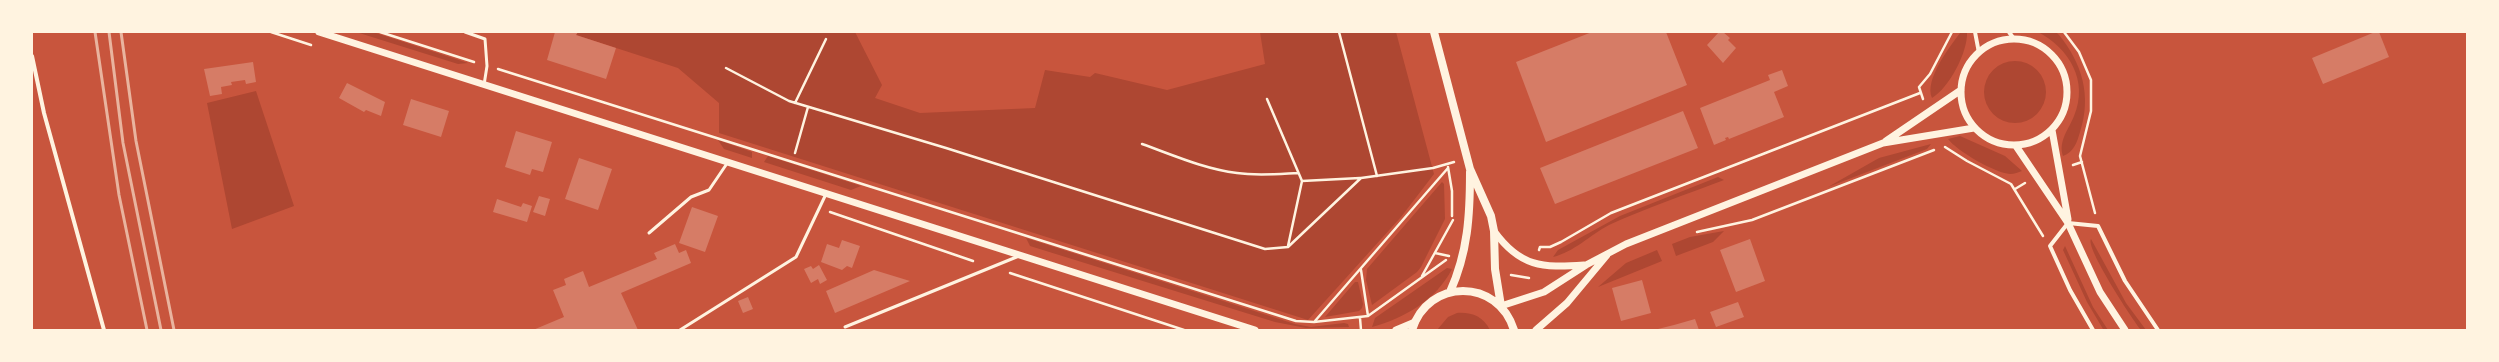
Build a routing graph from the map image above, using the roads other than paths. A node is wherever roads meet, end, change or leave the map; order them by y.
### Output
1 (320, 32) edge
2 (465, 32) edge
3 (1434, 32) edge
4 (1975, 32) edge
5 (2009, 32) edge
6 (2014, 39) junction
7 (1979, 53) junction
8 (32, 56) edge
9 (484, 84) junction
10 (1961, 90) junction
11 (1974, 128) junction
12 (2052, 130) junction
13 (1883, 143) junction
14 (2016, 146) junction
15 (728, 162) junction
16 (1470, 169) junction
17 (826, 194) junction
18 (2068, 223) junction
19 (1494, 231) junction
20 (649, 233) dead end
21 (1609, 252) junction
22 (1020, 255) junction
23 (1586, 264) junction
24 (1450, 292) junction
25 (1501, 306) junction
26 (1414, 326) edge
27 (845, 327) dead end
28 (104, 330) edge
29 (680, 330) edge
30 (1255, 330) edge
31 (1396, 330) edge
32 (1514, 330) edge
33 (1536, 330) edge
34 (2093, 330) edge
35 (2125, 330) edge
36 (2158, 330) edge

1 - 9 street
2 - 9 lane
3 - 16 main road
4 - 7 street
5 - 6 street
6 - 7 street
6 - 12 street
7 - 10 street
8 - 28 street
9 - 15 street
10 - 11 street
10 - 13 street
11 - 13 street
11 - 14 street
12 - 14 street
12 - 18 street
13 - 21 street
14 - 18 street
15 - 17 street
15 - 20 lane
16 - 19 main road
16 - 24 main road
17 - 22 street
17 - 29 lane
18 - 34 street
18 - 35 street
18 - 36 street
19 - 23 street
19 - 25 main road
21 - 23 street
21 - 33 street
22 - 27 lane
22 - 30 street
23 - 25 street
24 - 25 main road
24 - 26 main road
25 - 32 main road
26 - 31 street

